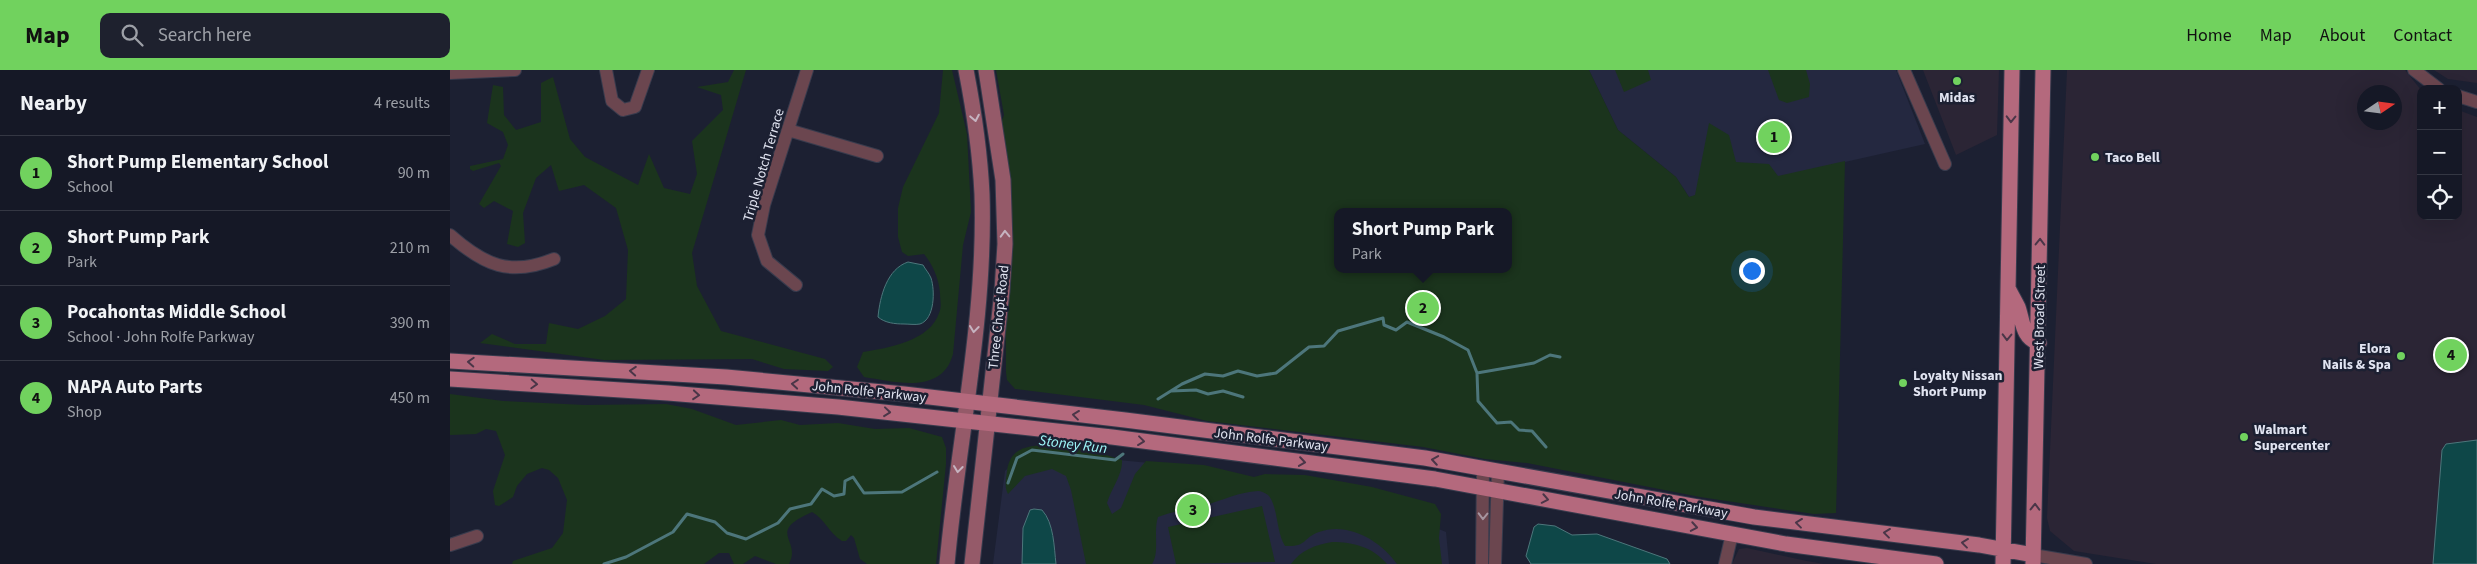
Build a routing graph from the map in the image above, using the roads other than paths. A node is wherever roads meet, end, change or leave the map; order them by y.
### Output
1 (515, 70) edge
2 (606, 70) edge
3 (648, 70) edge
4 (806, 70) edge
5 (966, 70) edge
6 (986, 70) edge
7 (1904, 70) edge
8 (2012, 70) edge
9 (2043, 70) edge
10 (2414, 70) edge
11 (450, 73) edge
12 (2434, 85) edge
13 (2462, 97) edge
14 (2477, 102) edge
15 (788, 130) junction
16 (877, 156) dead end
17 (1945, 164) dead end
18 (450, 235) edge
19 (554, 259) dead end
20 (796, 285) dead end
21 (2008, 288) junction
22 (2039, 343) junction
23 (450, 360) edge
24 (450, 379) edge
25 (966, 401) junction
26 (989, 404) junction
27 (963, 421) junction
28 (988, 424) junction
29 (1491, 469) junction
30 (1490, 489) junction
31 (1732, 534) junction
32 (477, 536) dead end
33 (450, 545) edge
34 (2003, 556) edge
35 (2033, 560) edge
36 (947, 564) edge
37 (972, 564) edge
38 (1482, 564) edge
39 (1495, 564) edge
40 (1725, 564) edge
41 (1936, 564) edge
42 (2086, 564) edge

1 - 11 street
2 - 3 street
4 - 15 street, Triple Notch Terrace
5 -> 25 main road, Three Chopt Road
26 -> 6 main road, Three Chopt Road
7 - 17 street
8 -> 21 main road
22 -> 9 main road, West Broad Street
10 - 12 street
13 - 14 street
15 - 16 street
15 - 20 street, Triple Notch Terrace
18 - 19 street
21 - 22 main road
21 -> 34 main road
35 -> 22 main road, West Broad Street
25 -> 23 main road, John Rolfe Parkway
24 -> 27 main road, John Rolfe Parkway
25 - 26 main road, John Rolfe Parkway
25 - 27 main road, Three Chopt Road
26 - 28 main road, Three Chopt Road
29 -> 26 main road, John Rolfe Parkway
27 - 28 main road, John Rolfe Parkway
27 -> 36 main road, Three Chopt Road
28 -> 30 main road, John Rolfe Parkway
28 - 37 main road, Three Chopt Road
29 - 30 street
34 -> 29 main road, John Rolfe Parkway
30 -> 31 main road, John Rolfe Parkway
30 -> 38 street
30 - 39 street
31 - 40 street
31 - 41 main road, John Rolfe Parkway
32 - 33 street
34 - 35 main road, John Rolfe Parkway
35 - 42 street, John Rolfe Parkway

